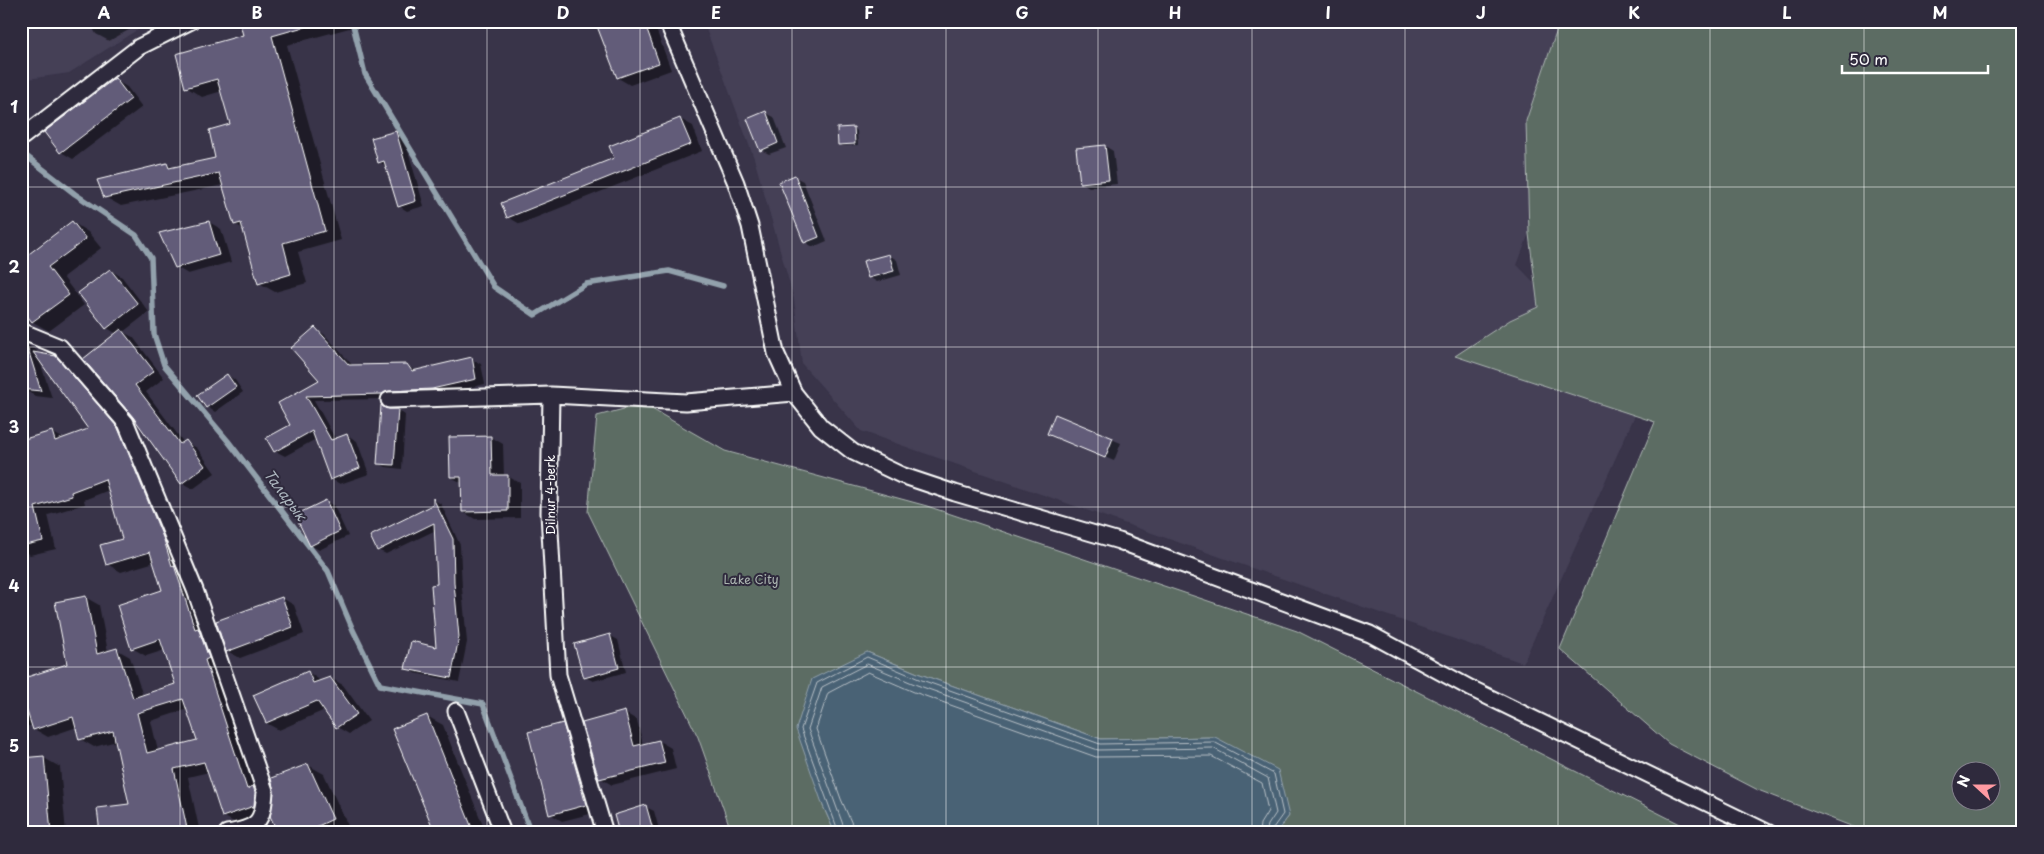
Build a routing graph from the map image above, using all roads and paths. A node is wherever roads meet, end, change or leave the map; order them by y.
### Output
1 (191, 21) edge
2 (667, 21) edge
3 (21, 138) edge
4 (21, 331) edge
5 (794, 393) junction
6 (551, 395) junction
7 (389, 400) dead end
8 (456, 711) dead end
9 (227, 833) edge
10 (503, 833) edge
11 (605, 833) edge
12 (1769, 833) edge

1 - 3 street
2 - 5 street
4 - 9 street
5 - 6 street
5 - 12 street
6 - 7 street
6 - 11 street, Dilnur 4-berk
8 - 10 street

